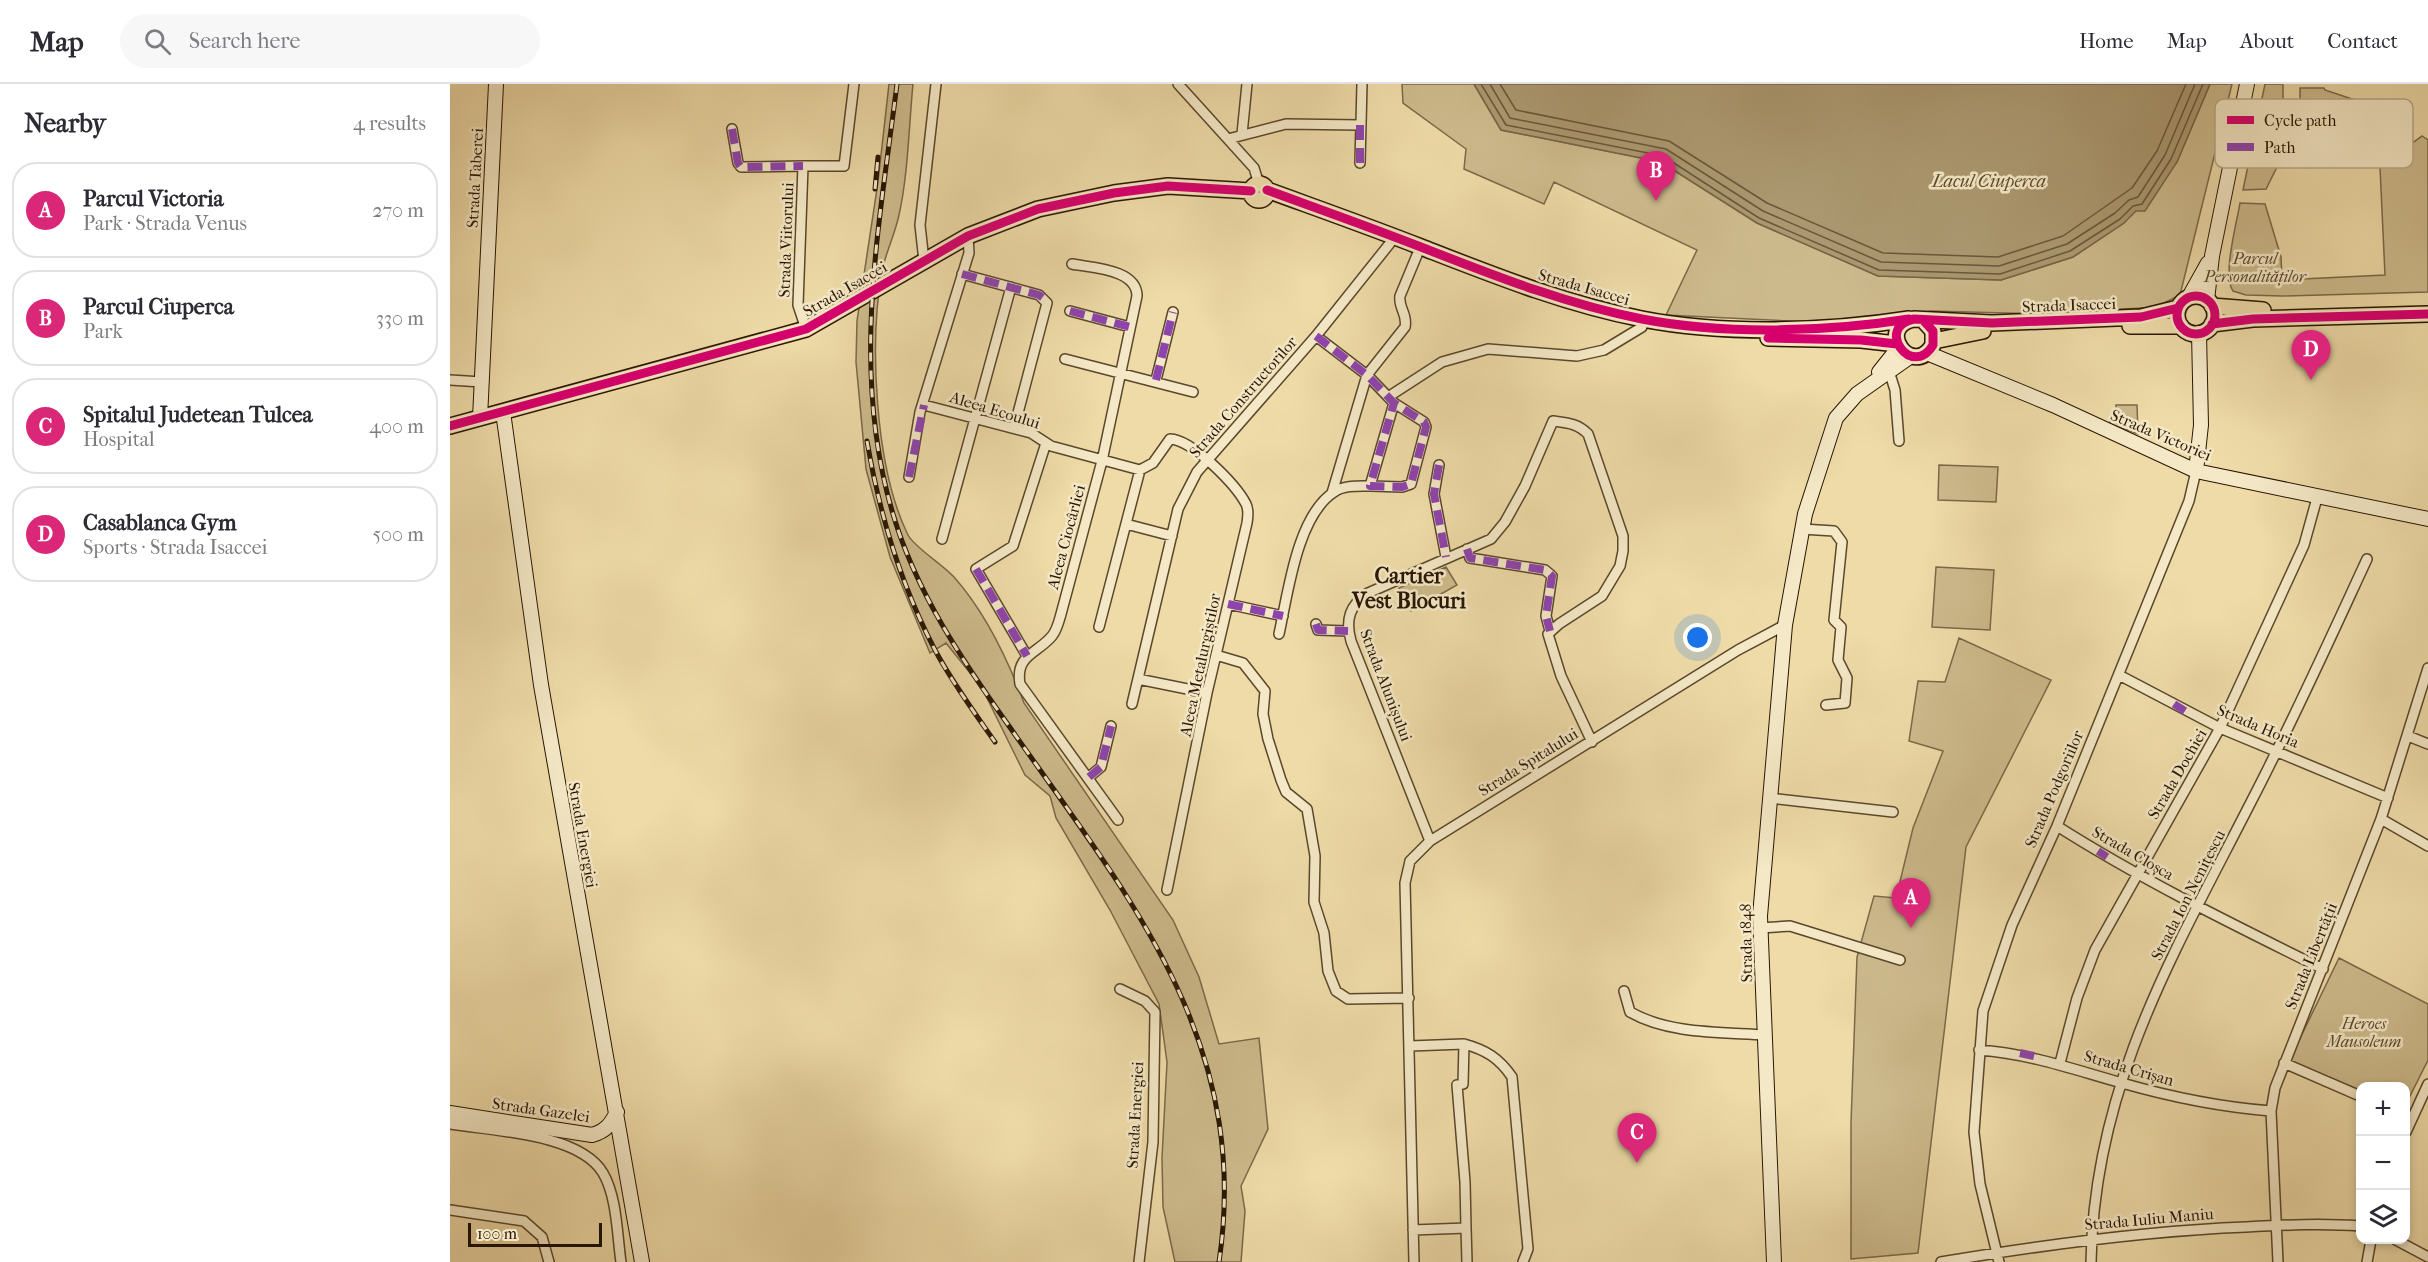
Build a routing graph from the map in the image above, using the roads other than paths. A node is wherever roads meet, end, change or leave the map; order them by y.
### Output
1 (496, 84) edge
2 (855, 84) edge
3 (936, 84) edge
4 (1178, 84) edge
5 (1247, 84) edge
6 (1362, 84) edge
7 (2247, 84) edge
8 (2244, 99) edge
9 (1360, 125) junction
10 (732, 129) dead end
11 (1242, 134) junction
12 (1228, 139) junction
13 (1360, 163) dead end
14 (803, 166) junction
15 (2230, 168) edge
16 (1260, 191) junction
17 (968, 236) junction
18 (1392, 240) junction
19 (1417, 255) junction
20 (2212, 256) junction
21 (924, 261) junction
22 (1072, 264) dead end
23 (962, 274) junction
24 (1011, 288) junction
25 (2184, 303) junction
26 (2210, 303) junction
27 (2428, 306) edge
28 (1070, 310) dead end
29 (1173, 312) dead end
30 (2428, 314) edge
31 (1916, 320) junction
32 (2212, 324) junction
33 (2181, 326) junction
34 (1130, 327) junction
35 (1642, 327) junction
36 (806, 329) junction
37 (2199, 333) junction
38 (1316, 336) junction
39 (1931, 347) junction
40 (1902, 349) junction
41 (1065, 359) dead end
42 (1889, 370) junction
43 (1119, 373) junction
44 (1367, 375) junction
45 (450, 380) edge
46 (1156, 380) junction
47 (482, 381) junction
48 (1870, 383) junction
49 (1193, 392) dead end
50 (1391, 400) junction
51 (924, 405) junction
52 (503, 412) junction
53 (974, 417) junction
54 (480, 418) junction
55 (450, 426) edge
56 (1014, 428) junction
57 (1899, 441) dead end
58 (1046, 442) junction
59 (1206, 459) junction
60 (1102, 461) junction
61 (1439, 465) dead end
62 (1140, 471) junction
63 (2196, 471) junction
64 (909, 477) dead end
65 (1370, 486) junction
66 (1332, 493) junction
67 (2317, 498) junction
68 (2428, 519) edge
69 (1126, 524) junction
70 (1802, 529) junction
71 (1172, 536) junction
72 (942, 539) dead end
73 (1467, 549) junction
74 (1446, 557) junction
75 (2367, 559) dead end
76 (1228, 604) junction
77 (1283, 616) junction
78 (1316, 624) dead end
79 (1785, 626) junction
80 (1099, 627) dead end
81 (1348, 631) junction
82 (1550, 631) junction
83 (1279, 634) dead end
84 (1216, 655) junction
85 (1027, 657) junction
86 (2428, 668) edge
87 (2119, 675) junction
88 (1138, 679) junction
89 (1207, 693) junction
90 (1132, 704) dead end
91 (1826, 705) dead end
92 (1111, 726) dead end
93 (2220, 728) junction
94 (2408, 736) junction
95 (1592, 742) junction
96 (2428, 744) edge
97 (2278, 751) junction
98 (1089, 777) junction
99 (1769, 798) junction
100 (2388, 798) junction
101 (1893, 812) dead end
102 (2381, 819) junction
103 (1118, 820) dead end
104 (2057, 826) junction
105 (1430, 841) junction
106 (2428, 846) edge
107 (2136, 873) junction
108 (1167, 890) dead end
109 (2198, 907) junction
110 (1760, 928) junction
111 (1899, 960) dead end
112 (2323, 969) junction
113 (1120, 989) dead end
114 (1624, 991) dead end
115 (1409, 998) junction
116 (1765, 1035) junction
117 (1464, 1044) junction
118 (1410, 1046) junction
119 (1979, 1050) junction
120 (2060, 1063) junction
121 (2284, 1063) junction
122 (2119, 1082) junction
123 (2428, 1084) edge
124 (2356, 1094) edge
125 (2271, 1111) junction
126 (617, 1112) junction
127 (450, 1113) edge
128 (2410, 1113) edge
129 (450, 1124) edge
130 (450, 1210) edge
131 (2275, 1225) junction
132 (2356, 1226) edge
133 (1466, 1228) junction
134 (1413, 1230) junction
135 (2091, 1238) junction
136 (2370, 1244) edge
137 (2404, 1244) edge
138 (1998, 1257) edge
139 (548, 1260) edge
140 (2428, 1260) edge
141 (621, 1262) edge
142 (642, 1262) edge
143 (1139, 1262) edge
144 (1414, 1262) edge
145 (1467, 1262) edge
146 (1523, 1262) edge
147 (1774, 1262) edge
148 (1941, 1262) edge
149 (2091, 1262) edge
150 (2278, 1262) edge
151 (2367, 1262) edge

1 - 47 street, Strada Taberei
2 - 14 street, Strada Viitorului
3 - 21 street
4 - 12 street
5 - 11 street
6 - 9 street
7 - 8 street
9 - 11 street
9 - 13 street
10 - 14 street
11 - 12 street
12 - 16 street
14 - 36 street, Strada Viitorului
15 - 20 street
16 - 17 main road, Strada Isaccei
16 - 18 main road, Strada Isaccei
17 - 21 main road, Strada Isaccei
17 - 23 street, Aleea Ecoului
18 - 19 main road, Strada Isaccei
18 - 31 main road, Strada Isaccei
18 - 38 street, Strada Constructorilor
19 - 35 main road, Strada Isaccei
19 - 44 street
20 - 25 street
20 - 26 street
21 - 36 main road, Strada Isaccei
22 - 34 street, Aleea Ciocârliei
23 - 24 street
23 - 51 street, Aleea Ecoului
24 - 53 street
24 - 56 street
25 - 26 main road, Strada Isaccei
25 - 31 main road, Strada Isaccei
25 - 33 main road
26 - 27 main road, Strada Isaccei
26 - 32 main road
28 - 34 street
29 - 46 street
30 - 32 main road
31 - 39 main road
31 - 40 main road
32 - 37 main road
33 - 37 main road, Strada Isaccei
33 - 39 main road, Strada Isaccei
34 - 43 street, Aleea Ciocârliei
35 - 40 main road, Strada Isaccei
35 - 50 street
36 - 52 main road, Strada Isaccei
37 - 63 street, Strada Podgoriilor
38 - 44 street
38 - 59 street, Strada Constructorilor
39 - 40 main road, Strada Isaccei
39 - 63 street, Strada Victoriei
40 - 42 street
40 - 48 street
41 - 43 street
42 - 48 street
42 - 57 street
43 - 46 street
43 - 60 street, Aleea Ciocârliei
44 - 50 street
44 - 66 street
45 - 47 street
46 - 49 street
47 - 54 street, Strada Taberei
48 - 70 street
50 - 65 street
50 - 65 street
51 - 53 street, Aleea Ecoului
51 - 64 street
52 - 54 main road, Strada Isaccei
52 - 126 street, Strada Energiei
53 - 56 street, Aleea Ecoului
53 - 72 street
54 - 55 main road, Strada Isaccei
56 - 58 street, Aleea Ecoului
58 - 60 street, Aleea Ecoului
58 - 85 street
59 - 62 street
59 - 71 street, Strada Constructorilor
59 - 76 street, Aleea Metalurgiștilor
60 - 62 street, Aleea Ecoului
60 - 85 street, Aleea Ciocârliei
61 - 74 street
62 - 69 street
63 - 67 street, Strada Victoriei
63 - 87 street, Strada Podgoriilor
65 - 66 street
66 - 77 street
67 - 68 street, Strada Victoriei
67 - 93 street, Strada Dochiei
69 - 71 street
69 - 80 street
70 - 79 street
70 - 91 street
71 - 88 street, Strada Constructorilor
73 - 74 street, Strada Alunișului
73 - 82 street
73 - 82 street, Strada Alunișului
74 - 81 street, Strada Alunișului
75 - 97 street, Strada Ion Nenițescu
76 - 77 street
76 - 84 street, Aleea Metalurgiștilor
77 - 83 street
78 - 81 street
79 - 95 street, Strada Spitalului
79 - 99 street, Strada 1848
81 - 105 street, Strada Alunișului
82 - 95 street
84 - 89 street, Aleea Metalurgiștilor
84 - 115 street
85 - 98 street
86 - 94 street, Strada Libertății
87 - 93 street, Strada Horia
87 - 104 street, Strada Podgoriilor
88 - 89 street
88 - 90 street, Strada Constructorilor
89 - 108 street, Aleea Metalurgiștilor
92 - 98 street
93 - 97 street, Strada Horia
93 - 107 street, Strada Dochiei
94 - 96 street
94 - 100 street, Strada Libertății
95 - 105 street, Strada Spitalului
97 - 100 street, Strada Horia
97 - 109 street, Strada Ion Nenițescu
98 - 103 street
99 - 101 street
99 - 110 street, Strada 1848
100 - 102 street, Strada Libertății
102 - 106 street
102 - 112 street, Strada Libertății
104 - 107 street, Strada Cloșca
104 - 119 street, Strada Podgoriilor
105 - 115 street, Strada Spitalului
107 - 109 street, Strada Cloșca
107 - 120 street, Strada Dochiei
109 - 112 street, Strada Cloșca
109 - 122 street, Strada Ion Nenițescu
110 - 111 street
110 - 116 street, Strada 1848
112 - 121 street, Strada Libertății
113 - 143 street, Strada Energiei
114 - 116 street
115 - 118 street, Strada Spitalului
116 - 147 street, Strada 1848
117 - 118 street
117 - 133 street
117 - 146 street
118 - 134 street, Strada Spitalului
119 - 120 street, Strada Crișan
119 - 138 street, Strada Podgoriilor
120 - 122 street, Strada Crișan
121 - 124 street
121 - 125 street, Strada Libertății
122 - 125 street, Strada Crișan
122 - 135 street, Strada Ion Nenițescu
123 - 128 street
125 - 131 street, Strada Libertății
126 - 127 street, Strada Gazelei
126 - 142 street, Strada Energiei
129 - 141 street, Strada Gazelei
130 - 139 street
131 - 132 street, Strada Iuliu Maniu
131 - 135 street, Strada Iuliu Maniu
131 - 150 street, Strada Libertății
133 - 134 street
133 - 145 street
134 - 144 street, Strada Spitalului
135 - 138 street, Strada Iuliu Maniu
135 - 149 street, Strada Ion Nenițescu
136 - 151 street
137 - 140 street
138 - 148 street, Strada Iuliu Maniu

